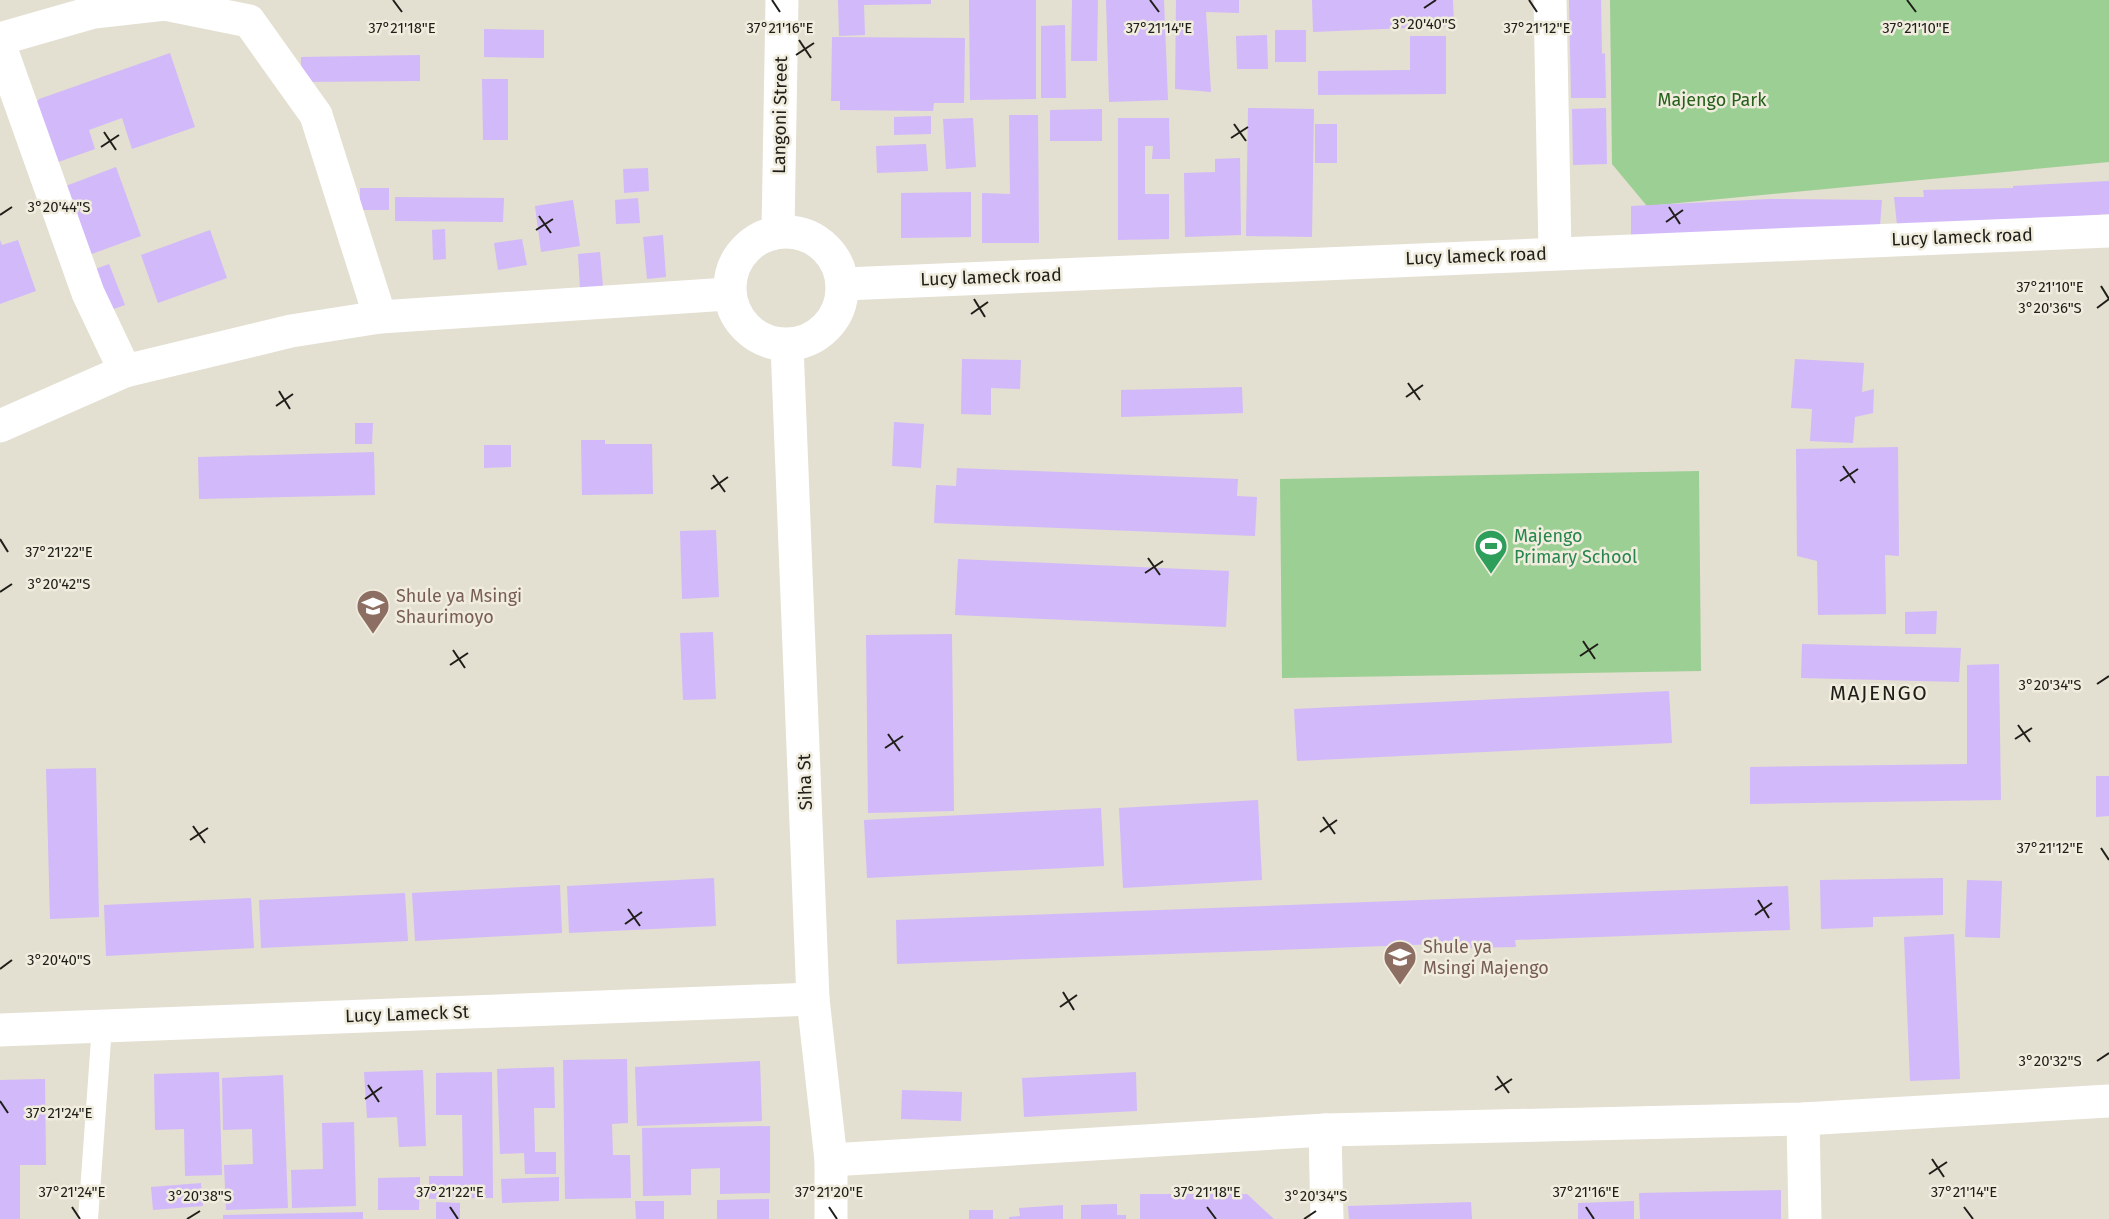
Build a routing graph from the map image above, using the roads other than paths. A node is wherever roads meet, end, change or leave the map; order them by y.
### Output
1 (782, 0) edge
2 (1550, 0) edge
3 (92, 6) edge
4 (254, 10) edge
5 (0, 39) edge
6 (0, 46) edge
7 (778, 231) junction
8 (2109, 231) edge
9 (1555, 253) junction
10 (844, 284) junction
11 (728, 294) junction
12 (380, 317) junction
13 (787, 345) junction
14 (125, 371) junction
15 (0, 426) edge
16 (813, 999) junction
17 (102, 1026) junction
18 (0, 1030) edge
19 (2109, 1101) edge
20 (1803, 1119) junction
21 (1325, 1130) junction
22 (831, 1160) junction
23 (88, 1219) edge
24 (831, 1219) edge
25 (1327, 1219) edge
26 (1805, 1219) edge

1 - 7 street, Langoni Street
2 - 9 street
3 - 4 street
3 - 5 street
4 - 12 street
6 - 14 street
7 - 10 street
7 - 11 street
8 - 9 street, Lucy lameck road
9 - 10 street, Lucy lameck road
10 - 13 street
11 - 12 street
11 - 13 street
12 - 14 street
13 - 16 street, Siha St
14 - 15 street
16 - 17 street, Lucy Lameck St
16 - 22 street, Siha St
17 - 18 street, Lucy Lameck St
17 - 23 lane
19 - 20 street
20 - 21 street
20 - 26 street
21 - 22 street
21 - 25 street
22 - 24 street, Siha St

